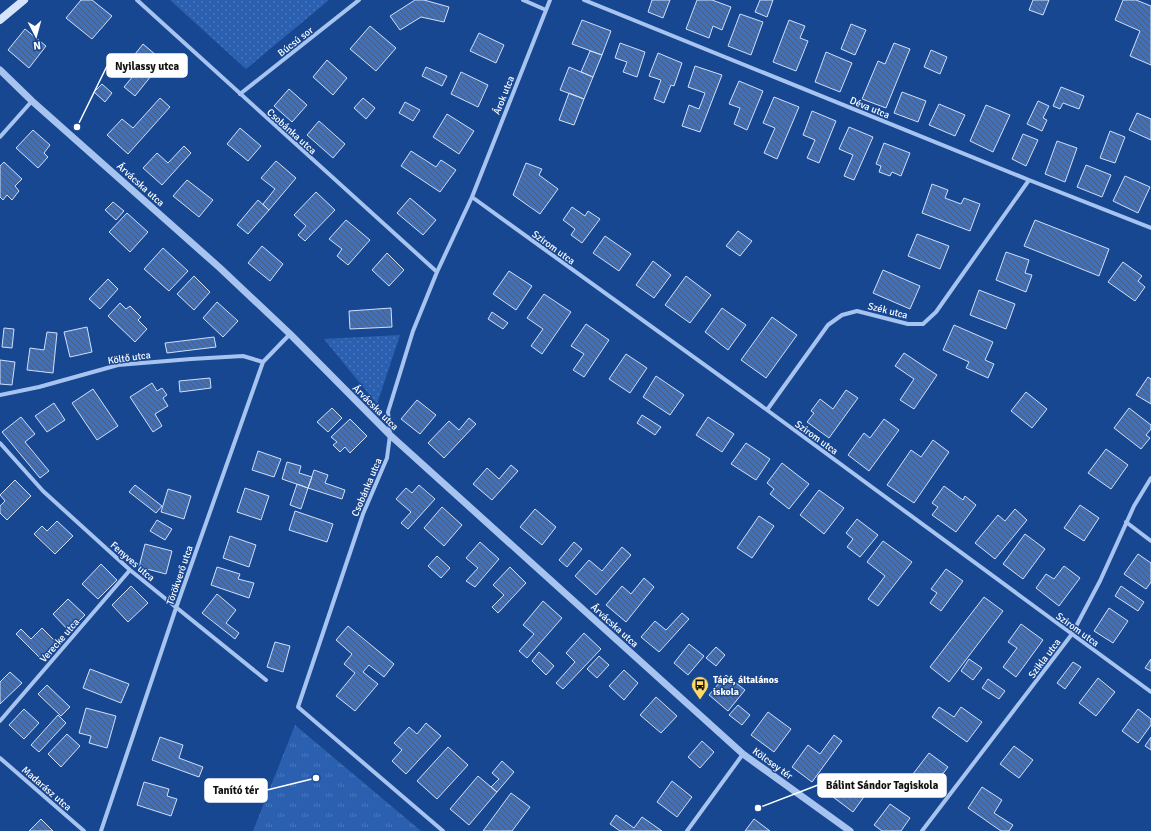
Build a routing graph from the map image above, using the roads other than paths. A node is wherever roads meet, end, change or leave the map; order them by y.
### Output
1 (24, 0) edge
2 (137, 0) edge
3 (359, 0) edge
4 (523, 0) edge
5 (550, 0) edge
6 (584, 0) edge
7 (546, 10) junction
8 (0, 20) edge
9 (0, 70) edge
10 (240, 94) junction
11 (32, 101) junction
12 (0, 137) edge
13 (1029, 180) junction
14 (472, 196) junction
15 (1151, 228) edge
16 (437, 272) junction
17 (290, 334) junction
18 (263, 362) junction
19 (0, 395) edge
20 (767, 410) junction
21 (390, 435) junction
22 (0, 443) edge
23 (1151, 478) edge
24 (1126, 522) junction
25 (1151, 541) edge
26 (130, 570) junction
27 (176, 608) junction
28 (1072, 634) junction
29 (266, 680) dead end
30 (1151, 692) edge
31 (0, 721) edge
32 (743, 754) junction
33 (1, 760) edge
34 (84, 831) edge
35 (101, 831) edge
36 (443, 831) edge
37 (687, 831) edge
38 (850, 831) edge
39 (922, 831) edge

1 - 8 main road
2 - 10 street, Csobánka utca
3 - 10 street, Búcsú sor
4 - 7 street
5 - 7 street, Árok utca
6 - 13 street, Déva utca
7 - 14 street, Árok utca
9 - 11 street, Árvácska utca
10 - 16 street, Csobánka utca
11 - 12 street
11 - 17 street, Árvácska utca
13 - 15 street, Déva utca
13 - 20 street, Szék utca
14 - 16 street, Csobánka utca
14 - 20 street, Szirom utca
16 - 21 street, Csobánka utca
17 - 18 street, Törökverő utca
17 - 21 street, Árvácska utca
18 - 19 street, Költő utca
18 - 27 street, Törökverő utca
20 - 28 street, Szirom utca
21 - 32 street, Árvácska utca
21 - 36 street, Csobánka utca
22 - 26 street, Fenyves utca
23 - 24 street, Szikla utca
24 - 25 street
24 - 28 street, Szikla utca
26 - 27 street, Fenyves utca
26 - 31 street, Verecke utca
27 - 29 street, Fenyves utca
27 - 35 street, Törökverő utca
28 - 30 street, Szirom utca
28 - 39 street, Szikla utca
32 - 37 street, Kölcsey tér
32 - 38 street, Kölcsey tér
33 - 34 street, Madarász utca

